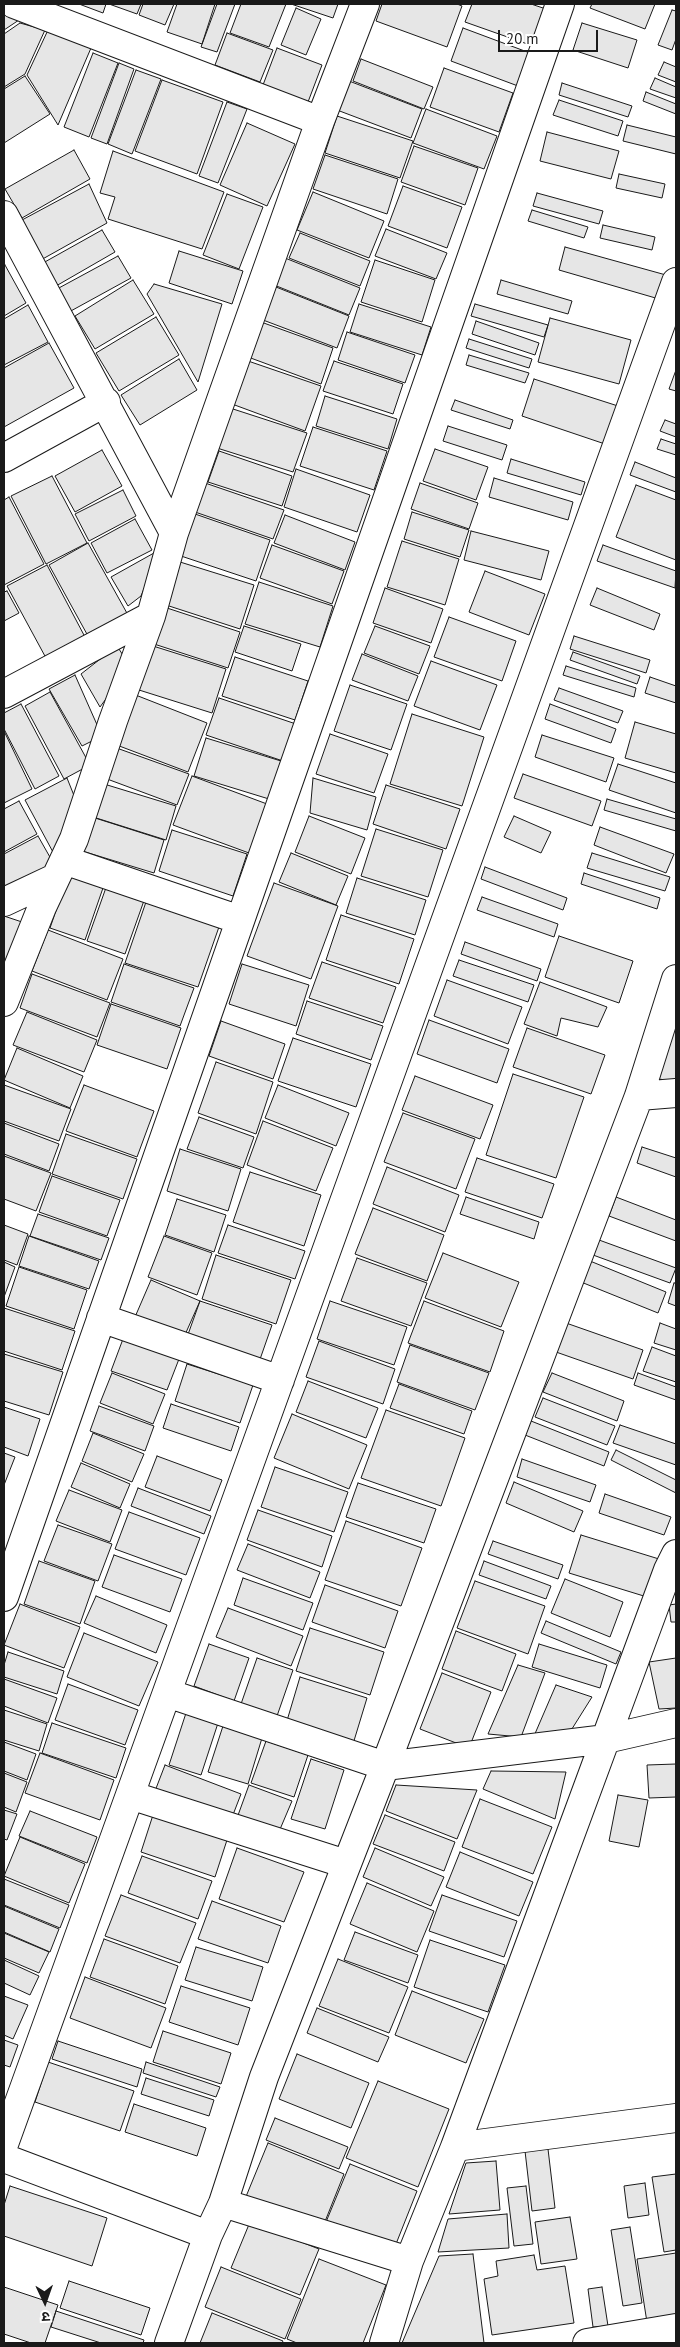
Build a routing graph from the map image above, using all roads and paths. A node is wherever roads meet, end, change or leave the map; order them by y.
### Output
1 (14, 4) edge
2 (365, 4) edge
3 (560, 4) edge
4 (320, 121) junction
5 (4, 214) edge
6 (676, 282) edge
7 (106, 402) junction
8 (4, 458) edge
9 (174, 533) junction
10 (152, 616) junction
11 (4, 694) edge
12 (59, 869) junction
13 (4, 902) edge
14 (240, 920) junction
15 (676, 979) edge
16 (4, 1002) edge
17 (676, 1093) edge
18 (639, 1096) junction
19 (101, 1318) junction
20 (280, 1380) junction
21 (676, 1554) edge
22 (4, 1597) edge
23 (167, 1693) junction
24 (676, 1723) edge
25 (606, 1739) junction
26 (385, 1766) junction
27 (130, 1795) junction
28 (346, 1864) junction
29 (676, 2118) edge
30 (4, 2144) edge
31 (455, 2147) junction
32 (4, 2158) edge
33 (223, 2203) junction
34 (208, 2235) junction
35 (409, 2261) junction
36 (676, 2328) edge
37 (169, 2343) edge
38 (384, 2343) edge
39 (587, 2343) edge

1 - 4 street
2 - 4 street
3 - 14 street
4 - 9 street
5 - 7 street
6 - 20 street
7 - 8 street
7 - 9 street
9 - 10 street
10 - 11 street
10 - 12 street
12 - 13 street
12 - 14 street
12 - 16 street
14 - 19 street
15 - 18 street
17 - 18 street
18 - 26 street
19 - 20 street
19 - 22 street
20 - 23 street
21 - 25 street
23 - 26 street
23 - 27 street
24 - 25 street
25 - 26 street
25 - 31 street
26 - 28 street
27 - 28 street
27 - 30 street
28 - 33 street
29 - 31 street
31 - 35 street
32 - 34 street
33 - 34 street
33 - 35 street
34 - 37 street
35 - 38 street
36 - 39 street

